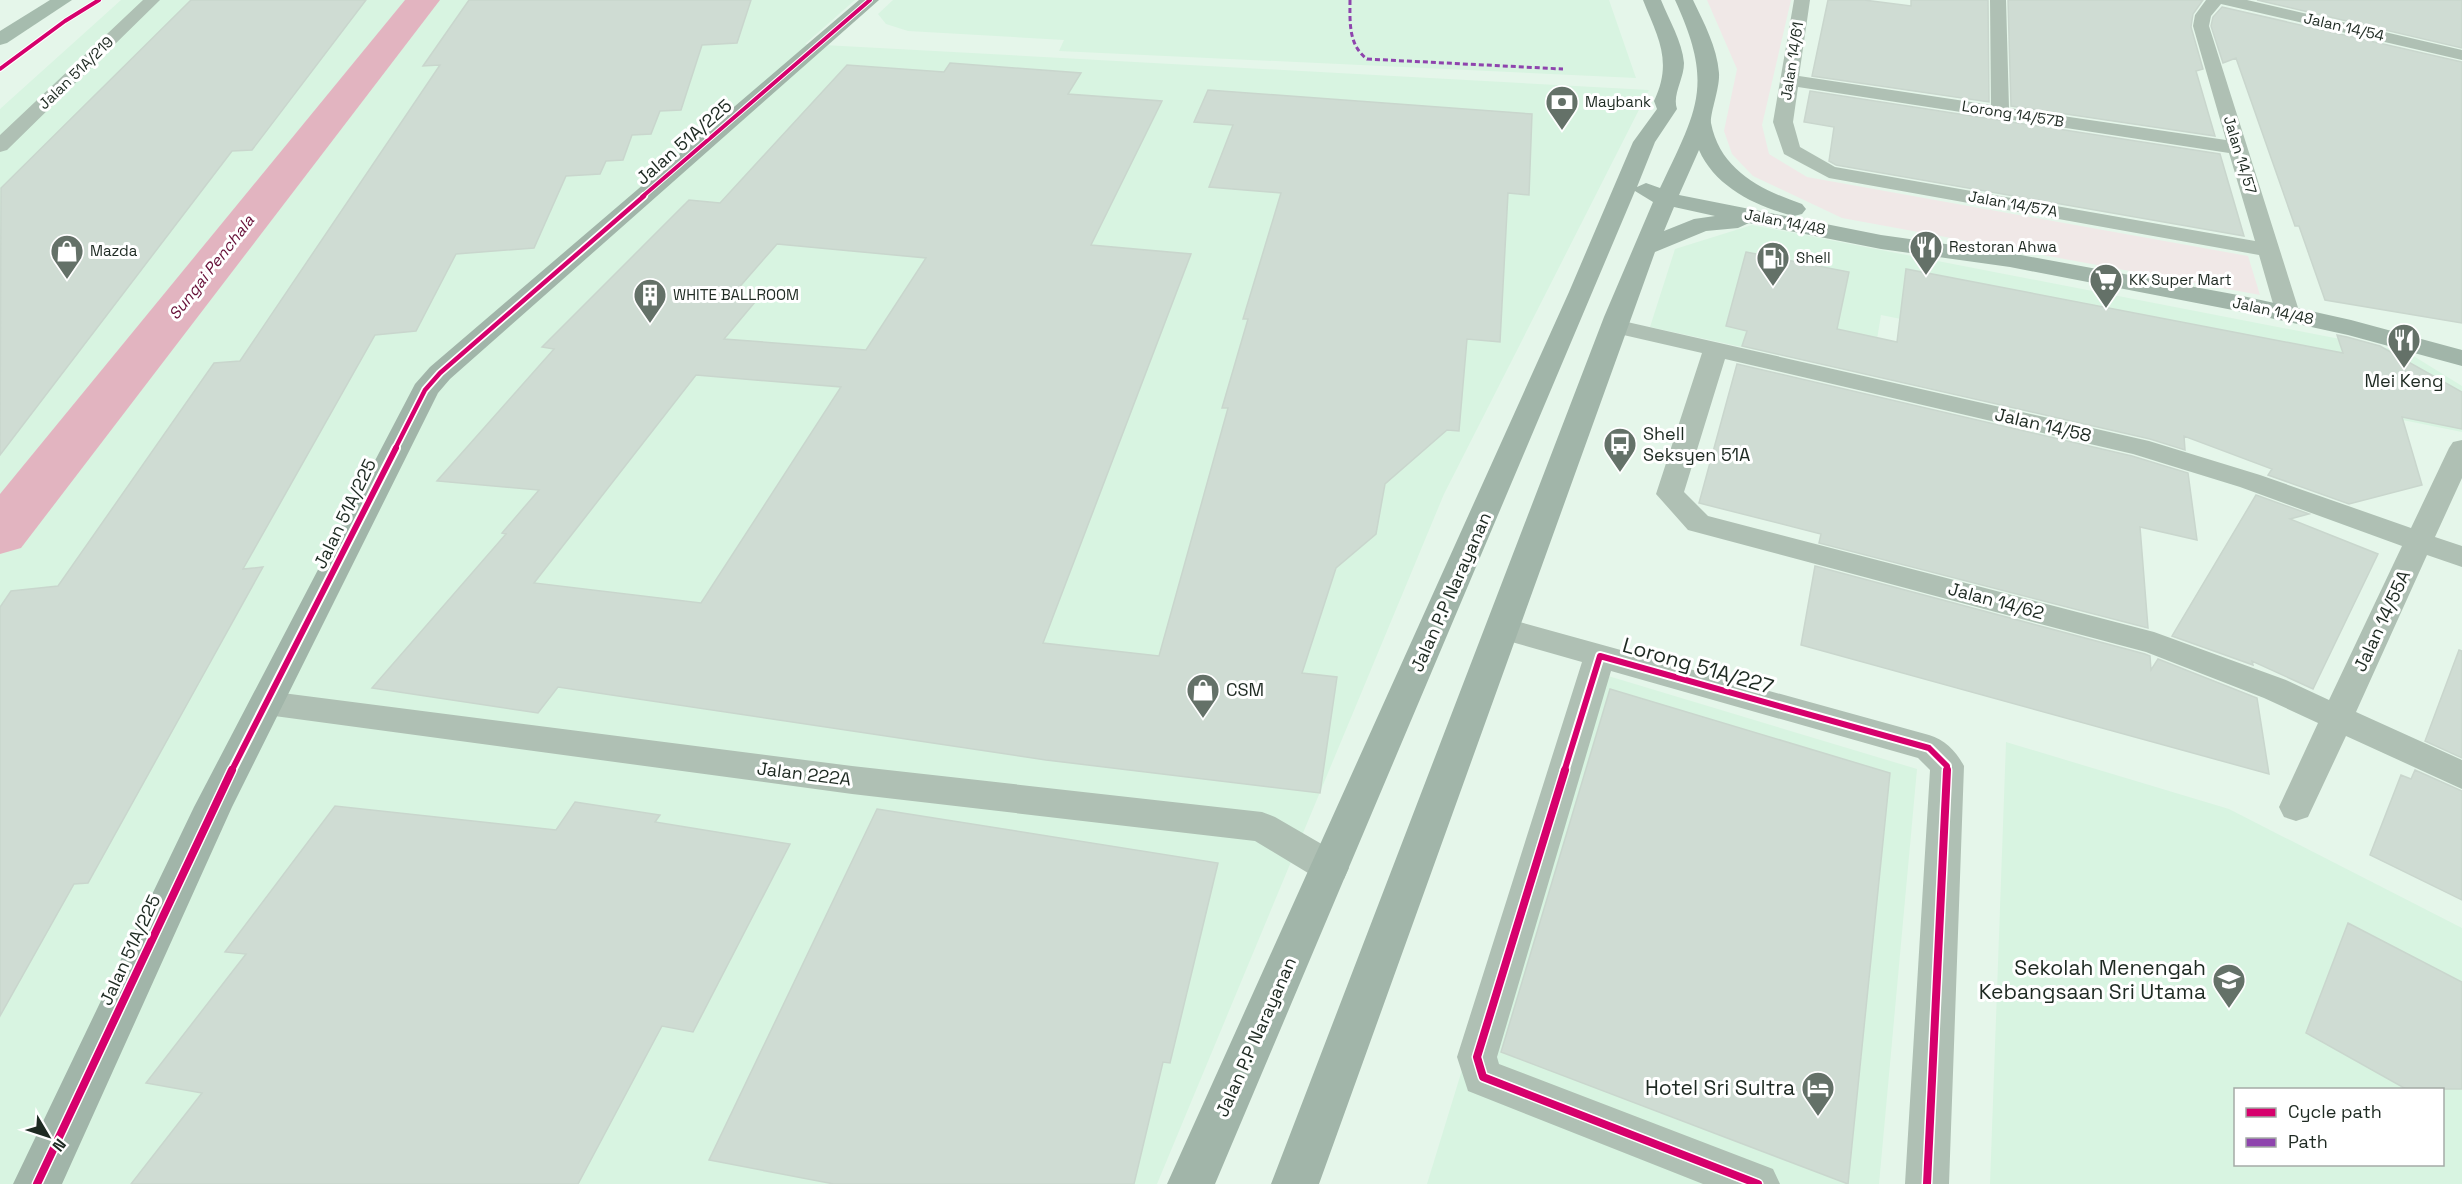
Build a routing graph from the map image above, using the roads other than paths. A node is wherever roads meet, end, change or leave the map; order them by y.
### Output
1 (63, 0) edge
2 (152, 0) edge
3 (870, 0) edge
4 (1652, 0) edge
5 (1684, 0) edge
6 (1802, 0) edge
7 (1998, 0) edge
8 (2215, 0) edge
9 (2226, 0) edge
10 (0, 39) edge
11 (2462, 55) edge
12 (1788, 80) junction
13 (1667, 109) junction
14 (2000, 112) junction
15 (1700, 121) junction
16 (1783, 122) joint
17 (0, 146) edge
18 (2238, 148) junction
19 (1660, 192) junction
20 (1822, 224) junction
21 (1605, 233) junction
22 (1644, 248) junction
23 (2269, 250) junction
24 (2289, 314) junction
25 (1614, 326) junction
26 (1715, 350) junction
27 (2462, 358) edge
28 (2462, 448) edge
29 (2419, 540) junction
30 (2462, 557) edge
31 (1505, 629) junction
32 (1600, 656) junction
33 (267, 703) junction
34 (2338, 718) junction
35 (2462, 775) edge
36 (2299, 801) dead end
37 (1332, 868) junction
38 (37, 1184) edge
39 (1191, 1184) edge
40 (1295, 1184) edge
41 (1758, 1184) edge
42 (1927, 1184) edge

1 - 10 highway
2 - 17 street, Jalan 51A/219
3 - 33 main road, Jalan 51A/225
4 - 13 main road, Jalan P.P Narayanan
5 - 15 main road
6 - 12 street, Jalan 14/61
7 - 14 street
8 - 18 street, Jalan 14/57
9 - 11 street, Jalan 14/54
12 - 14 street, Lorong 14/57B
12 - 16 street, Jalan 14/61
13 - 19 main road
13 - 21 main road, Jalan P.P Narayanan
14 - 18 street, Lorong 14/57B
15 - 19 main road
15 - 20 main road
16 - 23 street, Jalan 14/57A
18 - 23 street, Jalan 14/57
19 - 20 main road, Jalan 14/48
19 - 21 main road
19 - 22 main road
20 - 22 main road
20 - 24 main road, Jalan 14/48
21 - 37 main road, Jalan P.P Narayanan
22 - 25 main road
23 - 24 street, Jalan 14/57
24 - 27 main road, Jalan 14/48
25 - 26 street, Jalan 14/58
25 - 31 main road
26 - 29 street, Jalan 14/58
26 - 34 street, Jalan 14/62
28 - 29 street, Jalan 14/55A
29 - 30 street, Jalan 14/58
29 - 34 street, Jalan 14/55A
31 - 32 street, Lorong 51A/227
31 - 40 main road
32 - 41 street, Lorong 51A/227
32 - 42 street, Lorong 51A/227
33 - 37 street, Jalan 222A
33 - 38 main road, Jalan 51A/225
34 - 35 street, Jalan 14/62
34 - 36 street, Jalan 14/55A
37 - 39 main road, Jalan P.P Narayanan

